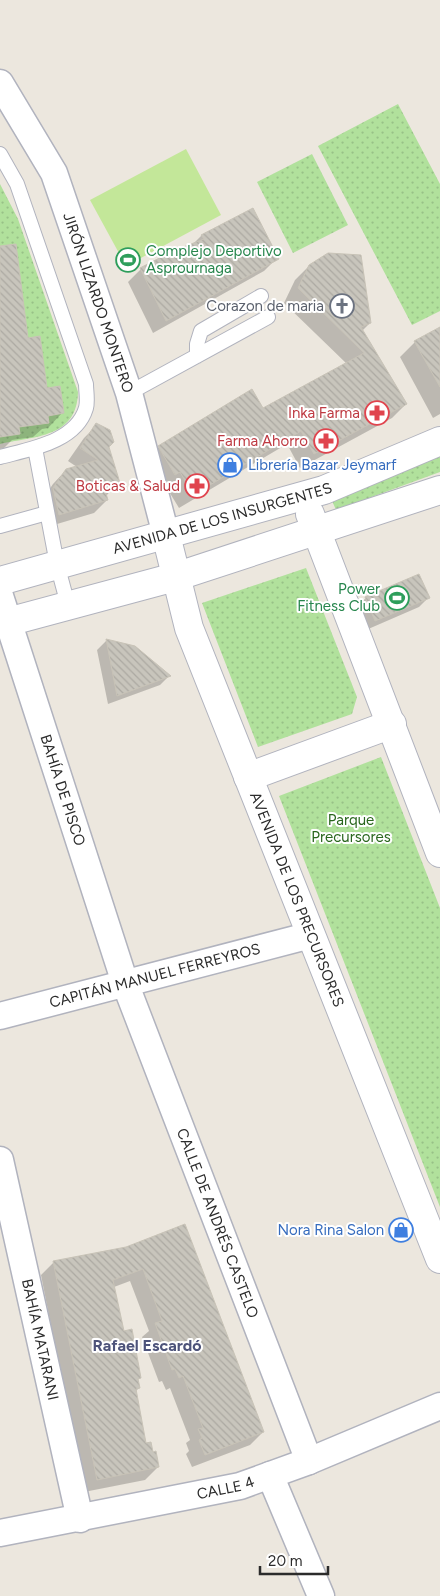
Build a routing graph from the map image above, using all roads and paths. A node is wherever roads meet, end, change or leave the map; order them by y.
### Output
1 (0, 83) edge
2 (0, 154) edge
3 (261, 296) dead end
4 (268, 317) dead end
5 (197, 356) junction
6 (129, 393) junction
7 (440, 441) edge
8 (35, 448) junction
9 (0, 457) edge
10 (440, 490) edge
11 (304, 496) junction
12 (47, 513) junction
13 (0, 526) edge
14 (316, 530) junction
15 (166, 535) junction
16 (57, 564) junction
17 (175, 577) junction
18 (0, 581) edge
19 (0, 596) edge
20 (68, 605) junction
21 (4, 623) edge
22 (392, 724) junction
23 (248, 777) junction
24 (440, 853) edge
25 (311, 935) junction
26 (125, 983) junction
27 (0, 1016) edge
28 (0, 1160) edge
29 (440, 1259) edge
30 (440, 1406) edge
31 (310, 1461) junction
32 (270, 1476) junction
33 (80, 1519) junction
34 (0, 1533) edge
35 (321, 1596) edge

1 - 6 street, JIRÓN LIZARDO MONTERO
2 - 8 lane
3 - 5 lane
4 - 5 lane
5 - 6 lane
6 - 15 street, JIRÓN LIZARDO MONTERO
7 - 11 main road, AVENIDA DE LOS INSURGENTES
8 - 9 lane
8 - 12 lane
10 - 14 main road
11 - 14 main road
11 - 15 main road, AVENIDA DE LOS INSURGENTES
12 - 13 lane
12 - 16 lane
14 - 17 main road
14 - 22 main road
15 - 16 main road, AVENIDA DE LOS INSURGENTES
15 - 17 main road, AVENIDA DE LOS PRECURSORES
16 - 18 main road, AVENIDA DE LOS INSURGENTES
16 - 20 lane
17 - 20 main road
17 - 23 main road, AVENIDA DE LOS PRECURSORES
19 - 21 street, BAHÍA DE PISCO
20 - 21 main road
21 - 26 street, BAHÍA DE PISCO
22 - 23 main road
22 - 24 main road
23 - 25 main road, AVENIDA DE LOS PRECURSORES
25 - 26 street, CAPITÁN MANUEL FERREYROS
25 - 29 main road, AVENIDA DE LOS PRECURSORES
26 - 27 street, CAPITÁN MANUEL FERREYROS
26 - 31 street, CALLE DE ANDRÉS CASTELO
28 - 33 street, BAHÍA MATARANI
30 - 31 street, CALLE 4
31 - 32 street, CALLE 4
32 - 33 street, CALLE 4
32 - 35 street
33 - 34 street, CALLE 4

